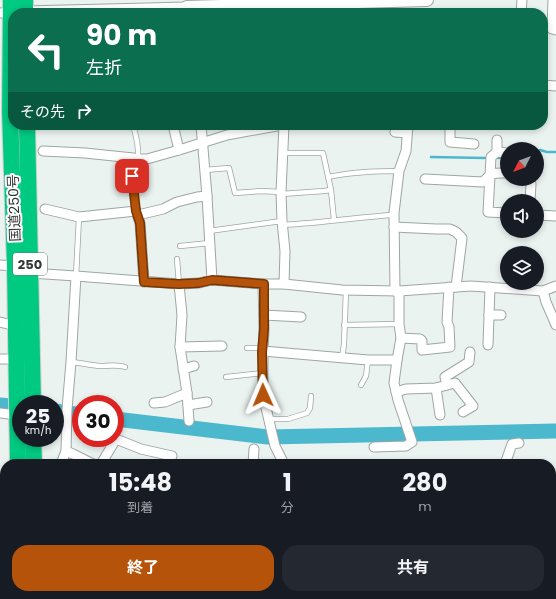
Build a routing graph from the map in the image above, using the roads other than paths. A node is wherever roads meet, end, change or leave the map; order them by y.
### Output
1 (427, 0) edge
2 (553, 0) edge
3 (343, 1) edge
4 (322, 2) edge
5 (187, 7) edge
6 (168, 8) edge
7 (198, 8) edge
8 (285, 8) edge
9 (556, 30) edge
10 (8, 84) edge
11 (5, 112) edge
12 (27, 130) edge
13 (134, 130) edge
14 (174, 130) edge
15 (202, 130) edge
16 (246, 130) edge
17 (283, 130) edge
18 (403, 130) edge
19 (407, 130) edge
20 (450, 130) edge
21 (395, 132) dead end
22 (497, 140) dead end
23 (203, 142) junction
24 (474, 144) dead end
25 (179, 150) junction
26 (43, 151) dead end
27 (283, 152) junction
28 (497, 152) joint
29 (138, 159) junction
30 (205, 170) junction
31 (399, 171) junction
32 (500, 173) edge
33 (490, 174) junction
34 (427, 176) dead end
35 (328, 177) junction
36 (453, 181) junction
37 (331, 190) junction
38 (452, 191) dead end
39 (281, 193) junction
40 (207, 196) junction
41 (45, 209) dead end
42 (137, 213) junction
43 (394, 213) junction
44 (500, 213) edge
45 (544, 215) edge
46 (556, 216) edge
47 (79, 217) junction
48 (334, 220) junction
49 (282, 223) junction
50 (394, 227) junction
51 (209, 231) junction
52 (210, 243) junction
53 (180, 246) dead end
54 (177, 259) dead end
55 (8, 265) edge
56 (30, 273) junction
57 (76, 276) junction
58 (212, 280) junction
59 (144, 282) junction
60 (179, 284) junction
61 (264, 284) junction
62 (284, 284) junction
63 (556, 286) edge
64 (452, 287) junction
65 (490, 287) junction
66 (346, 290) junction
67 (397, 291) junction
68 (543, 291) junction
69 (264, 314) junction
70 (490, 315) junction
71 (501, 315) dead end
72 (301, 317) dead end
73 (0, 322) edge
74 (399, 324) junction
75 (344, 325) junction
76 (556, 325) edge
77 (16, 326) junction
78 (401, 338) junction
79 (488, 345) dead end
80 (180, 347) junction
81 (247, 348) dead end
82 (216, 349) dead end
83 (263, 350) junction
84 (470, 352) dead end
85 (342, 358) junction
86 (0, 359) edge
87 (17, 359) junction
88 (368, 360) junction
89 (397, 360) junction
90 (71, 362) junction
91 (125, 366) dead end
92 (194, 366) dead end
93 (183, 369) junction
94 (262, 373) junction
95 (226, 377) dead end
96 (361, 385) dead end
97 (447, 386) junction
98 (436, 388) junction
99 (396, 392) junction
100 (187, 393) junction
101 (22, 395) edge
102 (25, 395) edge
103 (311, 396) dead end
104 (207, 402) dead end
105 (154, 403) dead end
106 (188, 405) junction
107 (12, 410) edge
108 (463, 412) dead end
109 (0, 413) edge
110 (440, 415) dead end
111 (268, 419) junction
112 (189, 421) dead end
113 (519, 443) dead end
114 (20, 447) edge
115 (33, 447) edge
116 (374, 447) dead end
117 (254, 449) dead end
118 (66, 451) junction
119 (19, 459) edge
120 (34, 459) edge
121 (64, 459) edge
122 (83, 459) edge
123 (104, 459) edge
124 (173, 459) edge
125 (253, 459) edge
126 (282, 459) edge
127 (507, 459) edge

1 - 3 street
2 - 9 street
3 - 4 street
4 - 8 street
5 - 6 street
5 - 7 street
10 - 11 highway, 国道250号 / 250
11 - 55 highway, 国道250号 / 250
12 - 56 highway, 国道250号 / 250
13 - 29 lane
14 - 25 street
15 - 23 street
16 - 23 street
17 - 27 street
18 - 21 street
19 - 31 street
20 - 24 street
22 - 28 street
23 - 25 street
23 - 30 street
25 - 29 street
26 - 29 street
27 - 35 lane
27 - 39 street
28 - 33 street
29 - 42 lane
30 - 39 lane
30 - 40 street
31 - 35 lane
31 - 43 street
32 - 33 street
33 - 36 street
33 - 44 street
34 - 36 street
35 - 37 lane
36 - 38 street
37 - 39 lane
37 - 48 lane
39 - 49 street
40 - 42 street
40 - 51 street
41 - 47 street
42 - 47 street
42 - 59 street
43 - 48 lane
43 - 50 street
45 - 46 street
47 - 57 lane
48 - 49 lane
49 - 51 lane
49 - 62 street
50 - 64 street
50 - 67 street
51 - 52 street
52 - 53 lane
52 - 58 street
54 - 60 lane
55 - 77 highway, 国道250号 / 250
56 - 57 street
56 - 102 highway, 国道250号 / 250
57 - 59 street
57 - 90 street
58 - 60 street
58 - 61 street
59 - 60 street
60 - 80 street
61 - 62 street
61 - 69 street
62 - 66 street
63 - 68 street
64 - 65 street
64 - 67 street
64 - 78 street
65 - 68 street
65 - 70 street
66 - 67 street
66 - 75 lane
67 - 74 street
68 - 76 street
69 - 72 street
69 - 83 street
70 - 71 street
70 - 79 street
73 - 77 street
74 - 75 lane
74 - 78 street
75 - 85 lane
77 - 87 highway, 国道250号 / 250
78 - 89 street
80 - 82 street
80 - 93 street
81 - 83 lane
83 - 85 street
83 - 94 street
84 - 97 street
85 - 88 street
86 - 87 street
87 - 101 highway, 国道250号 / 250
88 - 89 street
88 - 96 lane
89 - 99 street
90 - 91 lane
90 - 118 street
92 - 93 street
93 - 100 street
94 - 95 lane
94 - 111 street
97 - 98 street
97 - 108 street
98 - 99 street
98 - 110 street
99 - 116 street
100 - 105 street
100 - 106 street
103 - 111 lane
104 - 106 street
106 - 112 street
107 - 109 street
111 - 126 street
113 - 127 street
114 - 119 highway, 国道250号 / 250
115 - 120 highway
117 - 125 street
118 - 121 street
118 - 122 street
123 - 124 street

